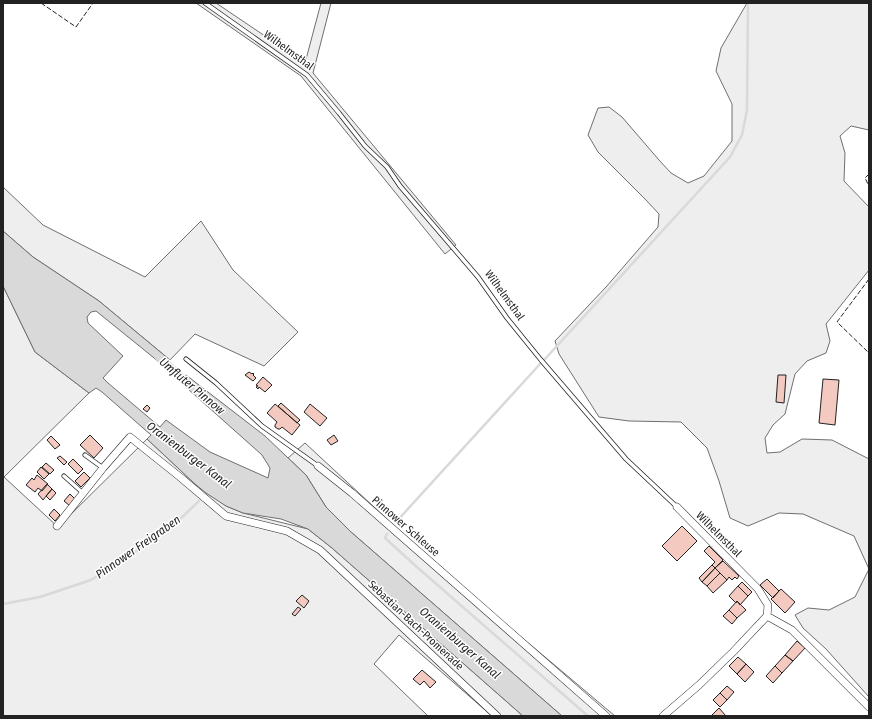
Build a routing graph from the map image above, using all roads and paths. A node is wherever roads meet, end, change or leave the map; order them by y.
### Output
1 (205, 3) edge
2 (186, 359) dead end
3 (84, 455) dead end
4 (318, 466) joint
5 (103, 468) junction
6 (64, 476) dead end
7 (83, 493) junction
8 (677, 507) joint
9 (57, 526) dead end
10 (768, 616) junction
11 (869, 707) edge
12 (497, 716) edge
13 (606, 716) edge
14 (663, 716) edge

1 - 8 lane, Wilhelmsthal
2 - 4 lane, Pinnower Schleuse
3 - 5 lane
4 - 13 street, Pinnower Schleuse
5 - 7 street
5 - 12 street, Sebastian-Bach-Promenade
6 - 7 lane
7 - 9 street
8 - 10 street, Wilhelmsthal
10 - 11 street
10 - 14 street

